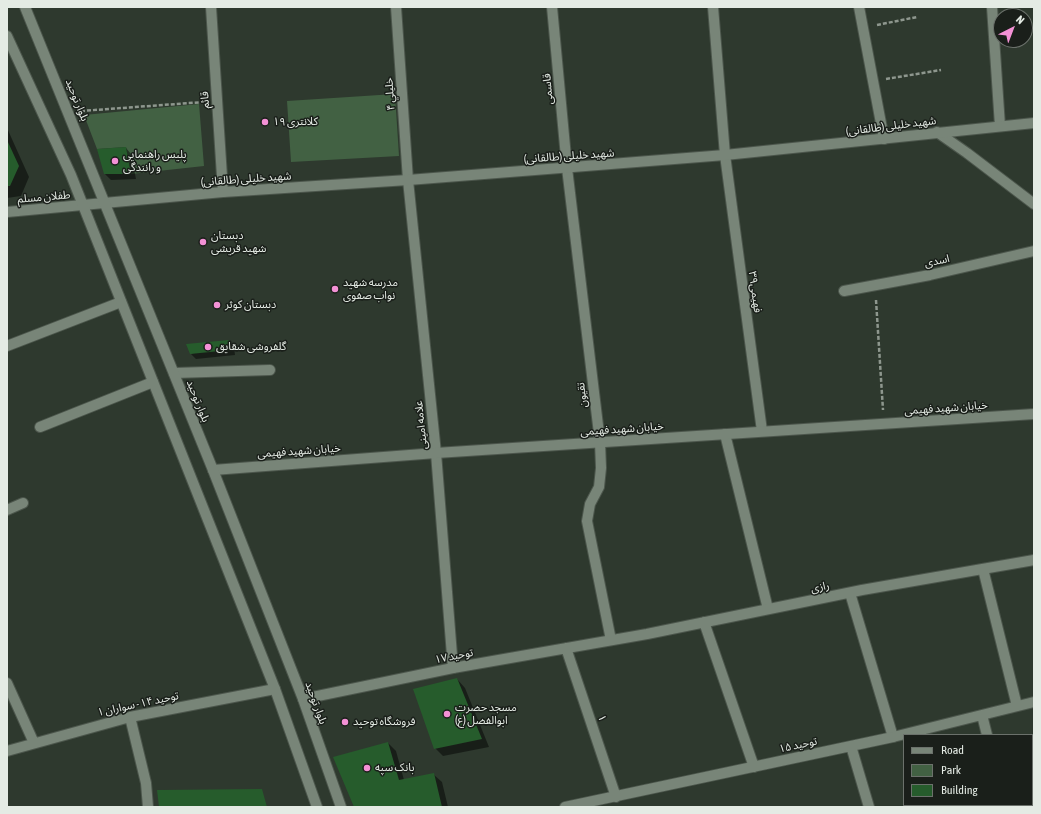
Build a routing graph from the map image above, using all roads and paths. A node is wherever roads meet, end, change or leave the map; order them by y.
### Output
1 (25, 7) edge
2 (211, 7) edge
3 (396, 7) edge
4 (552, 7) edge
5 (713, 7) edge
6 (859, 7) edge
7 (992, 7) edge
8 (917, 17) dead end
9 (863, 28) junction
10 (7, 36) edge
11 (941, 70) dead end
12 (873, 82) junction
13 (217, 100) junction
14 (69, 112) junction
15 (1034, 122) edge
16 (1000, 126) junction
17 (937, 132) junction
18 (884, 139) junction
19 (725, 155) junction
20 (567, 168) junction
21 (408, 180) junction
22 (223, 192) junction
23 (105, 202) junction
24 (1034, 204) edge
25 (83, 206) junction
26 (7, 212) edge
27 (1034, 251) edge
28 (875, 285) junction
29 (844, 291) dead end
30 (121, 302) junction
31 (7, 346) edge
32 (270, 370) dead end
33 (174, 373) junction
34 (153, 382) junction
35 (1034, 414) edge
36 (884, 424) junction
37 (40, 428) dead end
38 (762, 431) junction
39 (725, 434) junction
40 (600, 442) junction
41 (436, 452) junction
42 (213, 470) junction
43 (23, 503) dead end
44 (7, 510) edge
45 (1034, 560) edge
46 (984, 569) junction
47 (850, 593) junction
48 (768, 609) junction
49 (704, 622) junction
50 (612, 640) junction
51 (566, 648) junction
52 (453, 668) junction
53 (7, 683) edge
54 (275, 689) junction
55 (303, 699) junction
56 (1034, 702) edge
57 (1017, 706) junction
58 (982, 715) junction
59 (130, 716) junction
60 (905, 734) edge
61 (987, 734) edge
62 (903, 735) edge
63 (893, 737) junction
64 (34, 743) junction
65 (851, 746) junction
66 (7, 751) edge
67 (754, 767) junction
68 (616, 797) junction
69 (148, 807) edge
70 (317, 807) edge
71 (341, 807) edge
72 (565, 807) edge
73 (869, 807) edge

1 - 14 street, بلوار توحید
2 - 13 street, قائم
3 - 21 street, خليلي ۴
4 - 20 street, قاسمی
5 - 19 street, فهیمی۳۹
6 - 9 street
7 - 16 street
8 - 9 path
9 - 12 street
10 - 25 street
11 - 12 path
12 - 18 street
13 - 14 path
13 - 22 street, قائم
14 - 23 street, بلوار توحید
15 - 16 street, شهید خلیلی (طالقانی)
16 - 17 street, شهید خلیلی (طالقانی)
17 - 18 street, شهید خلیلی (طالقانی)
17 - 24 street
18 - 19 street, شهید خلیلی (طالقانی)
19 - 20 street, شهید خلیلی (طالقانی)
19 - 38 street, فهیمی۳۹
20 - 21 street, شهید خلیلی (طالقانی)
20 - 40 street, تقیون
21 - 22 street, شهید خلیلی (طالقانی)
21 - 41 street, علامه امینی
22 - 23 street, شهید خلیلی (طالقانی)
23 - 25 street, شهید خلیلی (طالقانی)
23 - 33 street, بلوار توحید
25 - 26 street, طفلان مسلم
25 - 30 street
27 - 28 street, اسدی
28 - 29 street, اسدی
28 - 36 path
30 - 31 street
30 - 34 street
32 - 33 street
33 - 42 street, بلوار توحید
34 - 37 street
34 - 54 street
35 - 36 street, خیابان شهید فهیمی
36 - 38 street, خیابان شهید فهیمی
38 - 39 street, خیابان شهید فهیمی
39 - 40 street, خیابان شهید فهیمی
39 - 48 street
40 - 41 street, خیابان شهید فهیمی
40 - 50 street, تقیون
41 - 42 street, خیابان شهید فهیمی
41 - 52 street, علامه امینی
42 - 55 street, بلوار توحید
43 - 44 street
45 - 46 street, رازی
46 - 47 street, رازی
46 - 57 street
47 - 48 street, رازی
47 - 63 street
48 - 49 street, رازی
49 - 50 street, رازی
49 - 67 street
50 - 51 street, توحید ۱۷
51 - 52 street, توحید ۱۷
51 - 68 street, ۱
52 - 55 street, توحید ۱۷
53 - 64 street
54 - 59 street, توحید ۱۴ - سواران ۱
54 - 70 street
55 - 71 street, بلوار توحید
56 - 57 street, توحید ۱۵
57 - 58 street, توحید ۱۵
58 - 60 street, توحید ۱۵
58 - 61 street
59 - 64 street, توحید ۱۴ - سواران ۱
59 - 69 street
62 - 63 street, توحید ۱۵
63 - 65 street, توحید ۱۵
64 - 66 street, توحید ۱۴ - سواران ۱
65 - 67 street, توحید ۱۵
65 - 73 street
67 - 68 street, توحید ۱۵
68 - 72 street, توحید ۱۵

